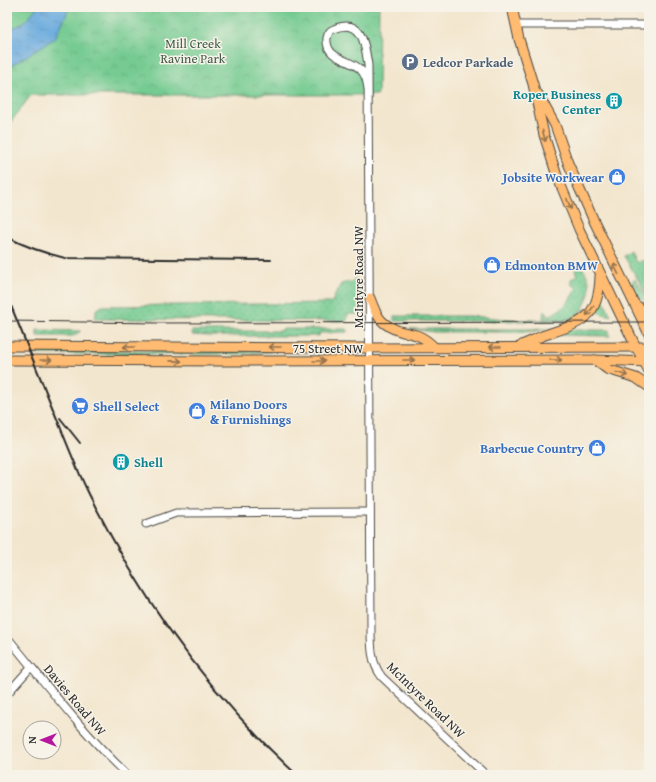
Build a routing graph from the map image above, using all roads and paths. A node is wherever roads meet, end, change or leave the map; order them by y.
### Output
1 (512, 7) edge
2 (516, 25) junction
3 (649, 25) edge
4 (533, 84) junction
5 (368, 89) junction
6 (600, 275) junction
7 (370, 298) junction
8 (634, 304) junction
9 (649, 315) edge
10 (649, 334) edge
11 (7, 346) edge
12 (434, 346) junction
13 (370, 347) junction
14 (519, 347) junction
15 (636, 347) junction
16 (649, 347) edge
17 (7, 360) edge
18 (370, 360) junction
19 (595, 360) junction
20 (647, 362) edge
21 (649, 370) edge
22 (649, 387) edge
23 (370, 512) junction
24 (146, 524) dead end
25 (7, 637) edge
26 (31, 667) junction
27 (7, 694) edge
28 (128, 775) edge
29 (486, 775) edge

1 - 2 main road
2 - 3 street
2 - 4 main road
4 -> 6 main road
8 -> 4 main road
5 - 5 street, McIntyre Road NW
5 - 7 street, McIntyre Road NW
6 -> 14 main road
6 - 15 main road
7 - 12 main road
7 - 13 street, McIntyre Road NW
8 - 9 main road
8 - 10 main road
13 -> 11 main road, 75 Street NW
12 - 13 main road, 75 Street NW
14 -> 12 main road, 75 Street NW
13 - 18 street, McIntyre Road NW
14 - 15 main road, 75 Street NW
15 - 16 main road, 75 Street NW
15 - 20 main road
17 -> 18 main road, 75 Street NW
18 -> 19 main road, 75 Street NW
18 - 23 street, McIntyre Road NW
19 - 20 main road, 75 Street NW
19 -> 22 main road
20 - 21 main road
23 - 24 street
23 - 29 street, McIntyre Road NW
25 - 26 street, Davies Road NW
26 - 27 street
26 - 28 street, Davies Road NW

